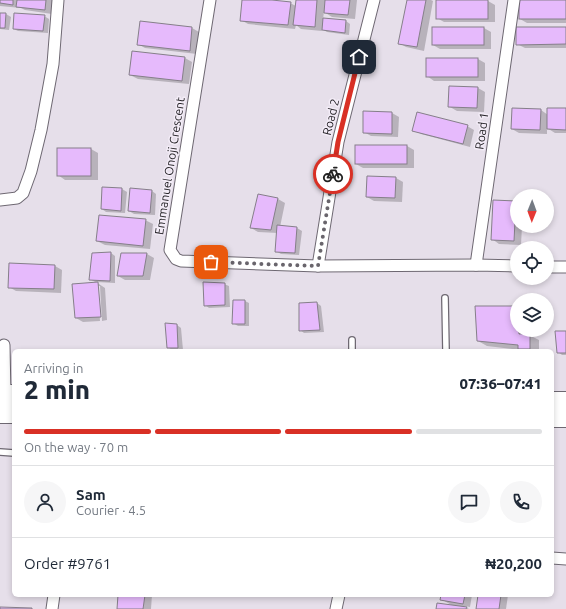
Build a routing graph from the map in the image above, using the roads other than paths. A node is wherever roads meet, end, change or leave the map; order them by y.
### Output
1 (58, 0) edge
2 (210, 0) edge
3 (374, 0) edge
4 (514, 0) edge
5 (0, 200) edge
6 (476, 265) junction
7 (318, 266) junction
8 (510, 266) edge
9 (554, 267) edge
10 (566, 267) edge
11 (445, 298) dead end
12 (352, 340) dead end
13 (4, 345) dead end
14 (352, 349) edge
15 (446, 349) edge
16 (5, 399) edge
17 (554, 402) edge
18 (566, 402) edge
19 (12, 410) edge
20 (554, 417) edge
21 (566, 417) edge
22 (0, 452) edge
23 (12, 453) edge
24 (554, 558) edge
25 (566, 559) edge
26 (54, 597) edge
27 (339, 597) edge
28 (52, 609) edge
29 (336, 609) edge

1 - 5 street
2 - 7 street, Emmanuel Onoji Crescent
3 - 7 street, Road 2
4 - 6 street, Road 1
6 - 7 street, Emmanuel Onoji Crescent
6 - 8 street, Emmanuel Onoji Crescent
9 - 10 street
11 - 15 lane
12 - 14 lane
13 - 16 street
16 - 19 highway
17 - 18 highway
20 - 21 highway
22 - 23 lane
24 - 25 street
26 - 28 street
27 - 29 street

